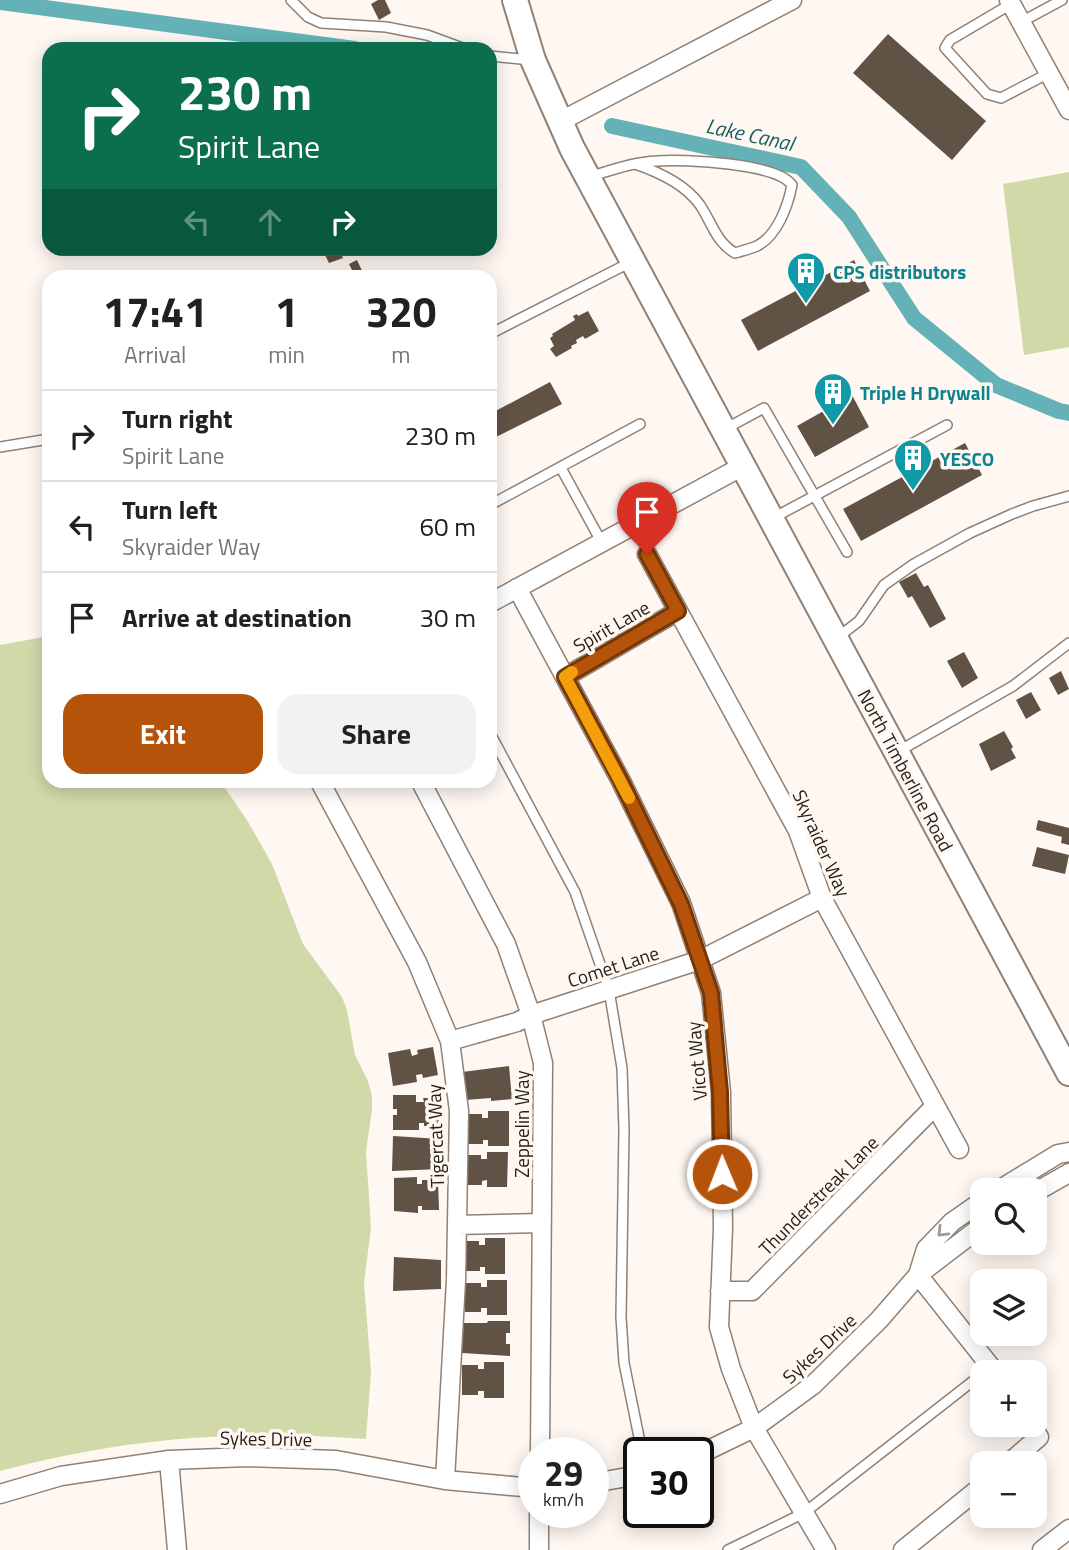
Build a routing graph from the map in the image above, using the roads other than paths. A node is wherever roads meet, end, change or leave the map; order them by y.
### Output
1 (291, 0) edge
2 (515, 0) edge
3 (792, 0) edge
4 (1062, 0) edge
5 (1010, 2) edge
6 (1021, 22) junction
7 (446, 42) edge
8 (497, 57) edge
9 (533, 60) junction
10 (1049, 73) junction
11 (1069, 110) edge
12 (559, 122) junction
13 (635, 164) junction
14 (588, 177) junction
15 (633, 261) junction
16 (497, 330) edge
17 (639, 424) dead end
18 (947, 425) dead end
19 (723, 430) junction
20 (42, 440) edge
21 (0, 447) edge
22 (743, 466) junction
23 (561, 468) junction
24 (814, 496) junction
25 (1069, 496) edge
26 (497, 501) edge
27 (771, 519) junction
28 (602, 543) junction
29 (847, 552) dead end
30 (647, 554) dead end
31 (517, 588) junction
32 (497, 599) edge
33 (678, 611) junction
34 (836, 639) junction
35 (1069, 643) edge
36 (565, 677) junction
37 (497, 746) edge
38 (896, 753) junction
39 (323, 788) edge
40 (424, 788) edge
41 (822, 898) junction
42 (700, 960) junction
43 (609, 990) junction
44 (531, 1015) junction
45 (450, 1041) junction
46 (1069, 1073) edge
47 (935, 1106) junction
48 (958, 1149) dead end
49 (1069, 1152) edge
50 (1069, 1174) edge
51 (1019, 1178) edge
52 (1047, 1186) edge
53 (970, 1209) edge
54 (542, 1223) junction
55 (457, 1225) junction
56 (970, 1235) edge
57 (918, 1275) junction
58 (720, 1291) junction
59 (980, 1360) edge
60 (970, 1385) edge
61 (754, 1428) junction
62 (540, 1437) edge
63 (639, 1437) edge
64 (1029, 1437) edge
65 (714, 1447) edge
66 (1018, 1451) edge
67 (169, 1460) junction
68 (445, 1480) junction
69 (518, 1487) edge
70 (0, 1494) edge
71 (970, 1496) edge
72 (804, 1513) junction
73 (539, 1528) edge
74 (1069, 1529) edge
75 (177, 1550) edge
76 (539, 1550) edge
77 (728, 1550) edge
78 (826, 1550) edge
79 (903, 1550) edge
80 (1042, 1550) edge

1 - 7 lane
2 - 9 main road, North Timberline Road
3 - 12 street
4 - 6 lane
5 - 6 street
5 - 10 lane
6 - 10 street
8 - 9 lane
9 - 12 main road, North Timberline Road
10 - 11 street
12 - 14 main road, North Timberline Road
13 - 13 lane
13 - 14 lane
14 - 15 main road, North Timberline Road
15 - 16 lane
15 - 19 main road, North Timberline Road
17 - 23 lane
18 - 24 lane
19 - 22 main road, North Timberline Road
19 - 24 lane
20 - 21 lane
22 - 27 main road, North Timberline Road
22 - 28 street
23 - 26 lane
23 - 28 lane
24 - 27 lane
24 - 29 lane
25 - 34 lane
27 - 34 main road, North Timberline Road
28 - 31 street
30 - 33 street, Skyraider Way
31 - 32 street
31 - 36 street, Vicot Way
33 - 36 street, Spirit Lane
33 - 41 street, Skyraider Way
34 - 38 main road, North Timberline Road
35 - 38 lane
36 - 42 street, Vicot Way
37 - 43 lane
38 - 46 main road, North Timberline Road
39 - 45 street, Tigercat Way
40 - 44 street, Zeppelin Way
41 - 42 street, Comet Lane
41 - 47 street, Skyraider Way
42 - 43 street, Comet Lane
42 - 58 street, Vicot Way
43 - 44 street, Comet Lane
43 - 63 lane
44 - 45 street, Comet Lane
44 - 54 street, Zeppelin Way
45 - 55 street, Tigercat Way
47 - 48 street, Skyraider Way
47 - 58 street, Thunderstreak Lane
49 - 51 street
50 - 52 street
53 -> 57 street
54 - 55 street
54 - 62 street, Zeppelin Way
55 - 68 street, Tigercat Way
56 - 57 street
57 - 59 street
57 - 61 street, Sykes Drive
58 - 61 street, Vicot Way
60 - 72 lane
61 - 65 street, Sykes Drive
61 - 72 street, Vicot Way
64 - 66 street
67 - 68 street, Sykes Drive
67 - 70 street, Sykes Drive
67 - 75 street
68 - 69 street, Sykes Drive
71 - 79 street
72 - 77 lane
72 - 78 street, Vicot Way
73 - 76 street
74 - 80 street

